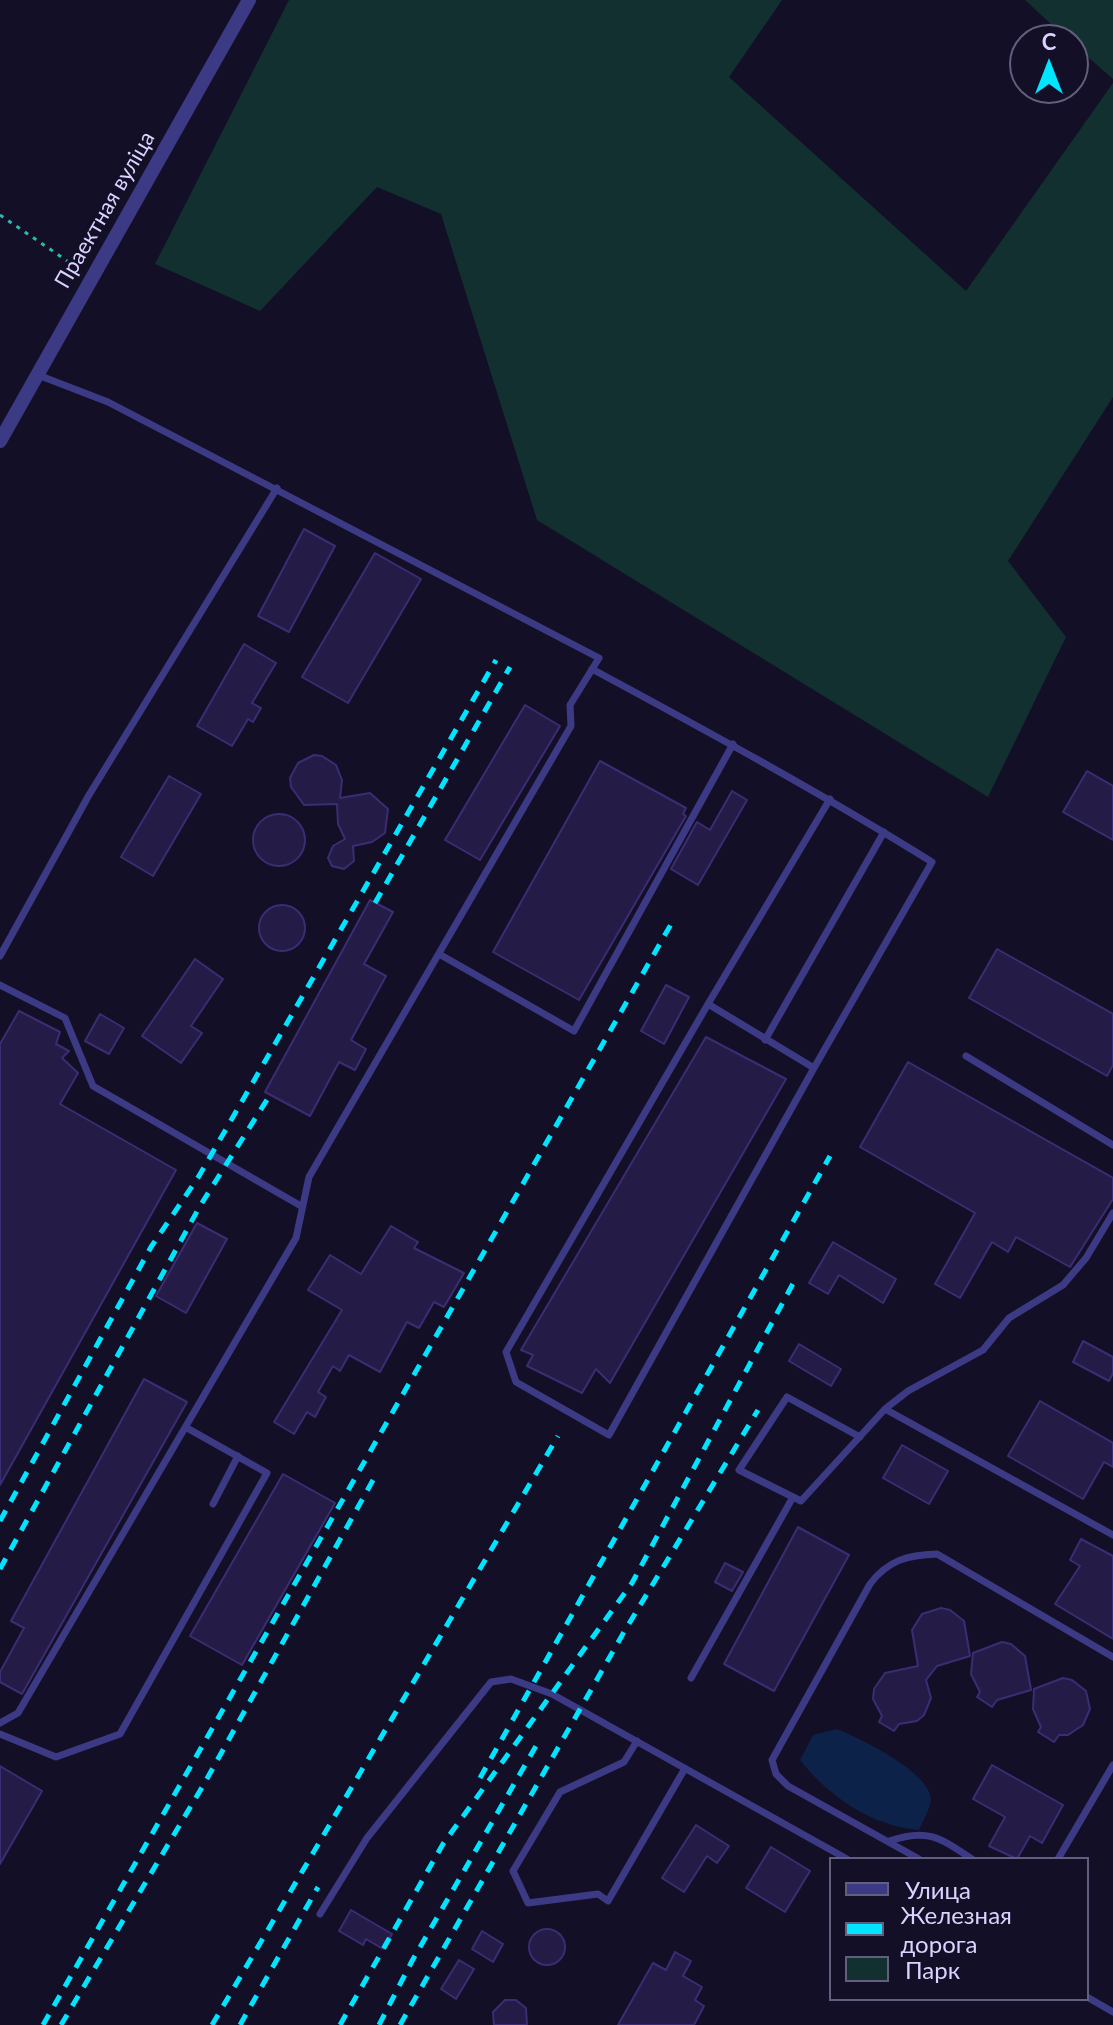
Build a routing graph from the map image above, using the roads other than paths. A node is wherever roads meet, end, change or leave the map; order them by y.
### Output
1 (249, 0) edge
2 (38, 375) junction
3 (0, 441) edge
4 (277, 488) junction
5 (592, 669) junction
6 (733, 744) junction
7 (830, 799) junction
8 (884, 832) junction
9 (439, 954) junction
10 (0, 956) edge
11 (0, 985) edge
12 (708, 1004) junction
13 (765, 1040) junction
14 (966, 1056) dead end
15 (814, 1068) junction
16 (1113, 1145) edge
17 (301, 1206) junction
18 (1113, 1213) edge
19 (885, 1409) junction
20 (187, 1428) junction
21 (860, 1437) junction
22 (238, 1456) junction
23 (793, 1497) junction
24 (213, 1504) dead end
25 (1113, 1535) edge
26 (1113, 1657) edge
27 (691, 1678) dead end
28 (0, 1723) edge
29 (0, 1734) edge
30 (637, 1741) junction
31 (1113, 1765) edge
32 (684, 1770) junction
33 (889, 1841) junction
34 (843, 1857) edge
35 (916, 1857) edge
36 (969, 1857) edge
37 (1059, 1857) edge
38 (320, 1914) dead end
39 (1089, 1998) edge
40 (1113, 2012) edge

1 - 2 street, Праектная вуліца
2 - 3 street, Праектная вуліца
2 - 4 lane
4 - 5 lane
4 - 10 lane
5 - 6 lane
5 - 9 lane
6 - 7 lane
6 - 9 lane
7 - 8 lane
7 - 12 lane
8 - 13 lane
8 - 15 lane
9 - 17 lane
11 - 17 lane
12 - 13 lane
12 - 15 lane
13 - 15 lane
14 - 16 lane
17 - 20 lane
18 - 19 lane
19 - 21 lane
19 - 25 lane
20 - 22 lane
20 - 28 lane
21 - 23 lane
21 - 23 lane
22 - 24 lane
22 - 29 lane
23 - 27 lane
26 - 33 lane
30 - 32 lane
30 - 32 lane
30 - 38 lane
31 - 37 lane
32 - 34 lane
33 - 35 lane
33 - 36 lane
39 - 40 lane

